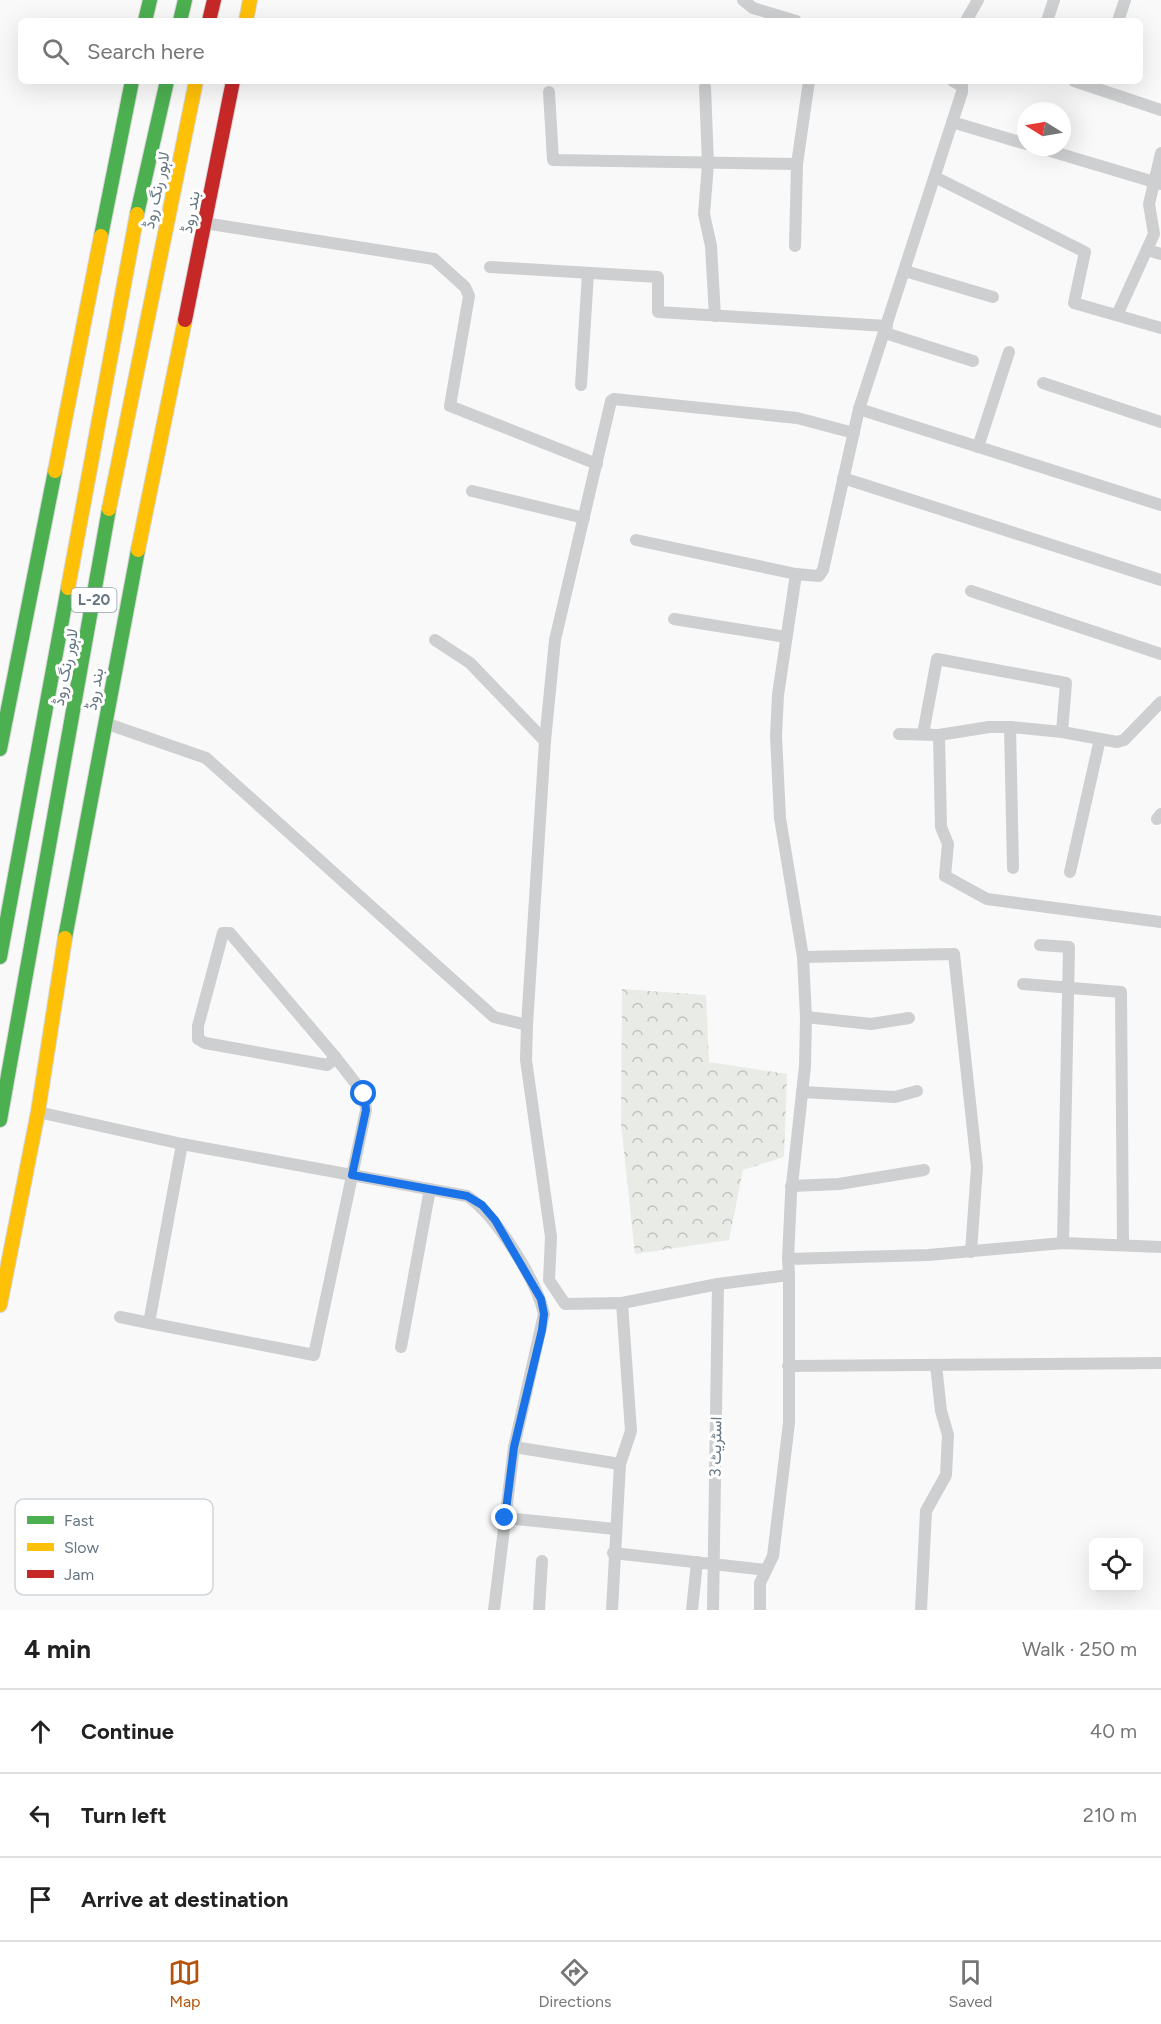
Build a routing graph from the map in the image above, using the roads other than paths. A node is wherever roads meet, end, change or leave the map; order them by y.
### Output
1 (150, 0) edge
2 (185, 0) edge
3 (214, 0) edge
4 (250, 0) edge
5 (743, 0) edge
6 (978, 0) edge
7 (1054, 0) edge
8 (1125, 0) edge
9 (146, 18) edge
10 (181, 18) edge
11 (210, 18) edge
12 (247, 18) edge
13 (786, 18) edge
14 (968, 18) edge
15 (1048, 18) edge
16 (1119, 18) edge
17 (131, 84) edge
18 (166, 84) edge
19 (195, 84) edge
20 (232, 84) edge
21 (809, 84) edge
22 (957, 84) edge
23 (1096, 85) edge
24 (705, 87) dead end
25 (549, 92) dead end
26 (1161, 110) edge
27 (952, 122) junction
28 (1017, 141) edge
29 (1161, 153) edge
30 (1067, 156) edge
31 (708, 164) junction
32 (797, 164) junction
33 (935, 177) junction
34 (1158, 183) edge
35 (204, 223) junction
36 (795, 246) dead end
37 (1147, 250) junction
38 (1161, 254) edge
39 (490, 267) dead end
40 (905, 271) junction
41 (588, 273) junction
42 (993, 297) dead end
43 (1117, 315) junction
44 (715, 316) junction
45 (1161, 328) edge
46 (886, 329) junction
47 (1009, 352) dead end
48 (973, 361) dead end
49 (1043, 383) dead end
50 (581, 385) dead end
51 (859, 409) junction
52 (1161, 422) edge
53 (854, 432) junction
54 (978, 447) junction
55 (597, 464) junction
56 (843, 478) junction
57 (472, 490) dead end
58 (1161, 505) edge
59 (584, 518) junction
60 (636, 540) dead end
61 (796, 574) junction
62 (1161, 580) edge
63 (971, 591) dead end
64 (675, 619) dead end
65 (786, 638) junction
66 (435, 640) dead end
67 (1161, 654) edge
68 (1161, 702) edge
69 (105, 723) junction
70 (3, 726) edge
71 (1010, 728) junction
72 (1062, 732) junction
73 (899, 734) dead end
74 (923, 734) junction
75 (939, 735) junction
76 (1100, 739) junction
77 (545, 741) junction
78 (0, 748) edge
79 (18, 851) junction
80 (1013, 868) dead end
81 (0, 872) edge
82 (1070, 872) dead end
83 (1161, 922) edge
84 (1040, 945) dead end
85 (1, 948) edge
86 (803, 957) junction
87 (1023, 984) dead end
88 (1068, 987) junction
89 (806, 1017) junction
90 (909, 1018) dead end
91 (526, 1025) junction
92 (336, 1058) junction
93 (917, 1091) dead end
94 (802, 1092) junction
95 (38, 1112) junction
96 (0, 1120) edge
97 (182, 1144) junction
98 (924, 1170) dead end
99 (352, 1175) junction
100 (791, 1186) junction
101 (430, 1189) junction
102 (1063, 1243) junction
103 (1123, 1244) junction
104 (1161, 1247) edge
105 (971, 1252) junction
106 (788, 1259) junction
107 (789, 1275) junction
108 (718, 1284) junction
109 (622, 1303) junction
110 (0, 1305) edge
111 (120, 1317) dead end
112 (149, 1323) junction
113 (401, 1347) dead end
114 (1161, 1363) edge
115 (936, 1365) junction
116 (788, 1366) junction
117 (514, 1447) junction
118 (620, 1464) junction
119 (505, 1518) junction
120 (615, 1529) junction
121 (614, 1553) junction
122 (542, 1561) dead end
123 (697, 1562) junction
124 (712, 1564) junction
125 (766, 1570) junction
126 (494, 1610) edge
127 (539, 1610) edge
128 (612, 1610) edge
129 (692, 1610) edge
130 (713, 1610) edge
131 (760, 1610) edge
132 (921, 1610) edge

1 - 9 main road
2 - 10 main road
3 - 11 main road
4 - 12 main road
5 - 13 street
6 - 14 street
7 - 15 street
8 - 16 street
17 - 70 main road
18 - 79 main road, لاہور رنگ روڈ / L-20
19 - 96 main road, لاہور رنگ روڈ / L-20
20 - 35 main road, بند روڈ
21 - 32 street
22 - 27 street
23 - 26 street
24 - 31 street
25 - 31 street
27 - 28 street
27 - 33 street
29 - 34 street
30 - 34 street
31 - 32 street
31 - 44 street
32 - 36 street
33 - 40 street
33 - 43 street
34 - 37 street
35 - 55 street
35 - 69 main road, بند روڈ
37 - 38 street
37 - 43 street
39 - 41 street
40 - 42 street
40 - 46 street
41 - 44 street
41 - 50 street
43 - 45 street
44 - 46 street
46 - 48 street
46 - 51 street
47 - 54 street
49 - 52 street
51 - 53 street
51 - 54 street
53 - 55 street
53 - 56 street
54 - 58 street
55 - 59 street
56 - 61 street
56 - 62 street
57 - 59 street
59 - 77 street
60 - 61 street
61 - 65 street
63 - 67 street
64 - 65 street
65 - 86 street
66 - 77 street
68 - 76 street
69 - 91 street
69 - 95 main road, بند روڈ
70 - 78 main road
71 - 72 street
71 - 75 street
71 - 80 street
72 - 74 street
72 - 76 street
73 - 74 street
74 - 75 street
75 - 83 street
76 - 82 street
77 - 91 street
79 - 81 main road
79 - 85 main road, لاہور رنگ روڈ / L-20
84 - 88 street
86 - 89 street
86 - 105 street
87 - 88 street
88 - 102 street
88 - 103 street
89 - 90 street
89 - 94 street
91 - 109 street
92 - 92 street
92 - 99 street
93 - 94 street
94 - 100 street
95 - 97 street
95 - 110 main road, بند روڈ
97 - 99 street
97 - 112 street
98 - 100 street
99 - 101 street
99 - 112 street
100 - 106 street
101 - 113 street
101 - 117 street
102 - 103 street
102 - 105 street
103 - 104 street
105 - 106 street
106 - 107 street
107 - 108 street
107 - 116 street
108 - 109 street
108 - 124 street, اسٹریٹ 3
109 - 118 street
111 - 112 street
114 - 115 street
115 - 116 street
115 - 132 street
116 - 125 street
117 - 118 street
117 - 119 street
118 - 120 street
119 - 120 street
119 - 126 street
120 - 121 street
121 - 123 street
121 - 128 street
122 - 127 street
123 - 124 street
123 - 129 street
124 - 125 street
124 - 130 street, اسٹریٹ 3
125 - 131 street

